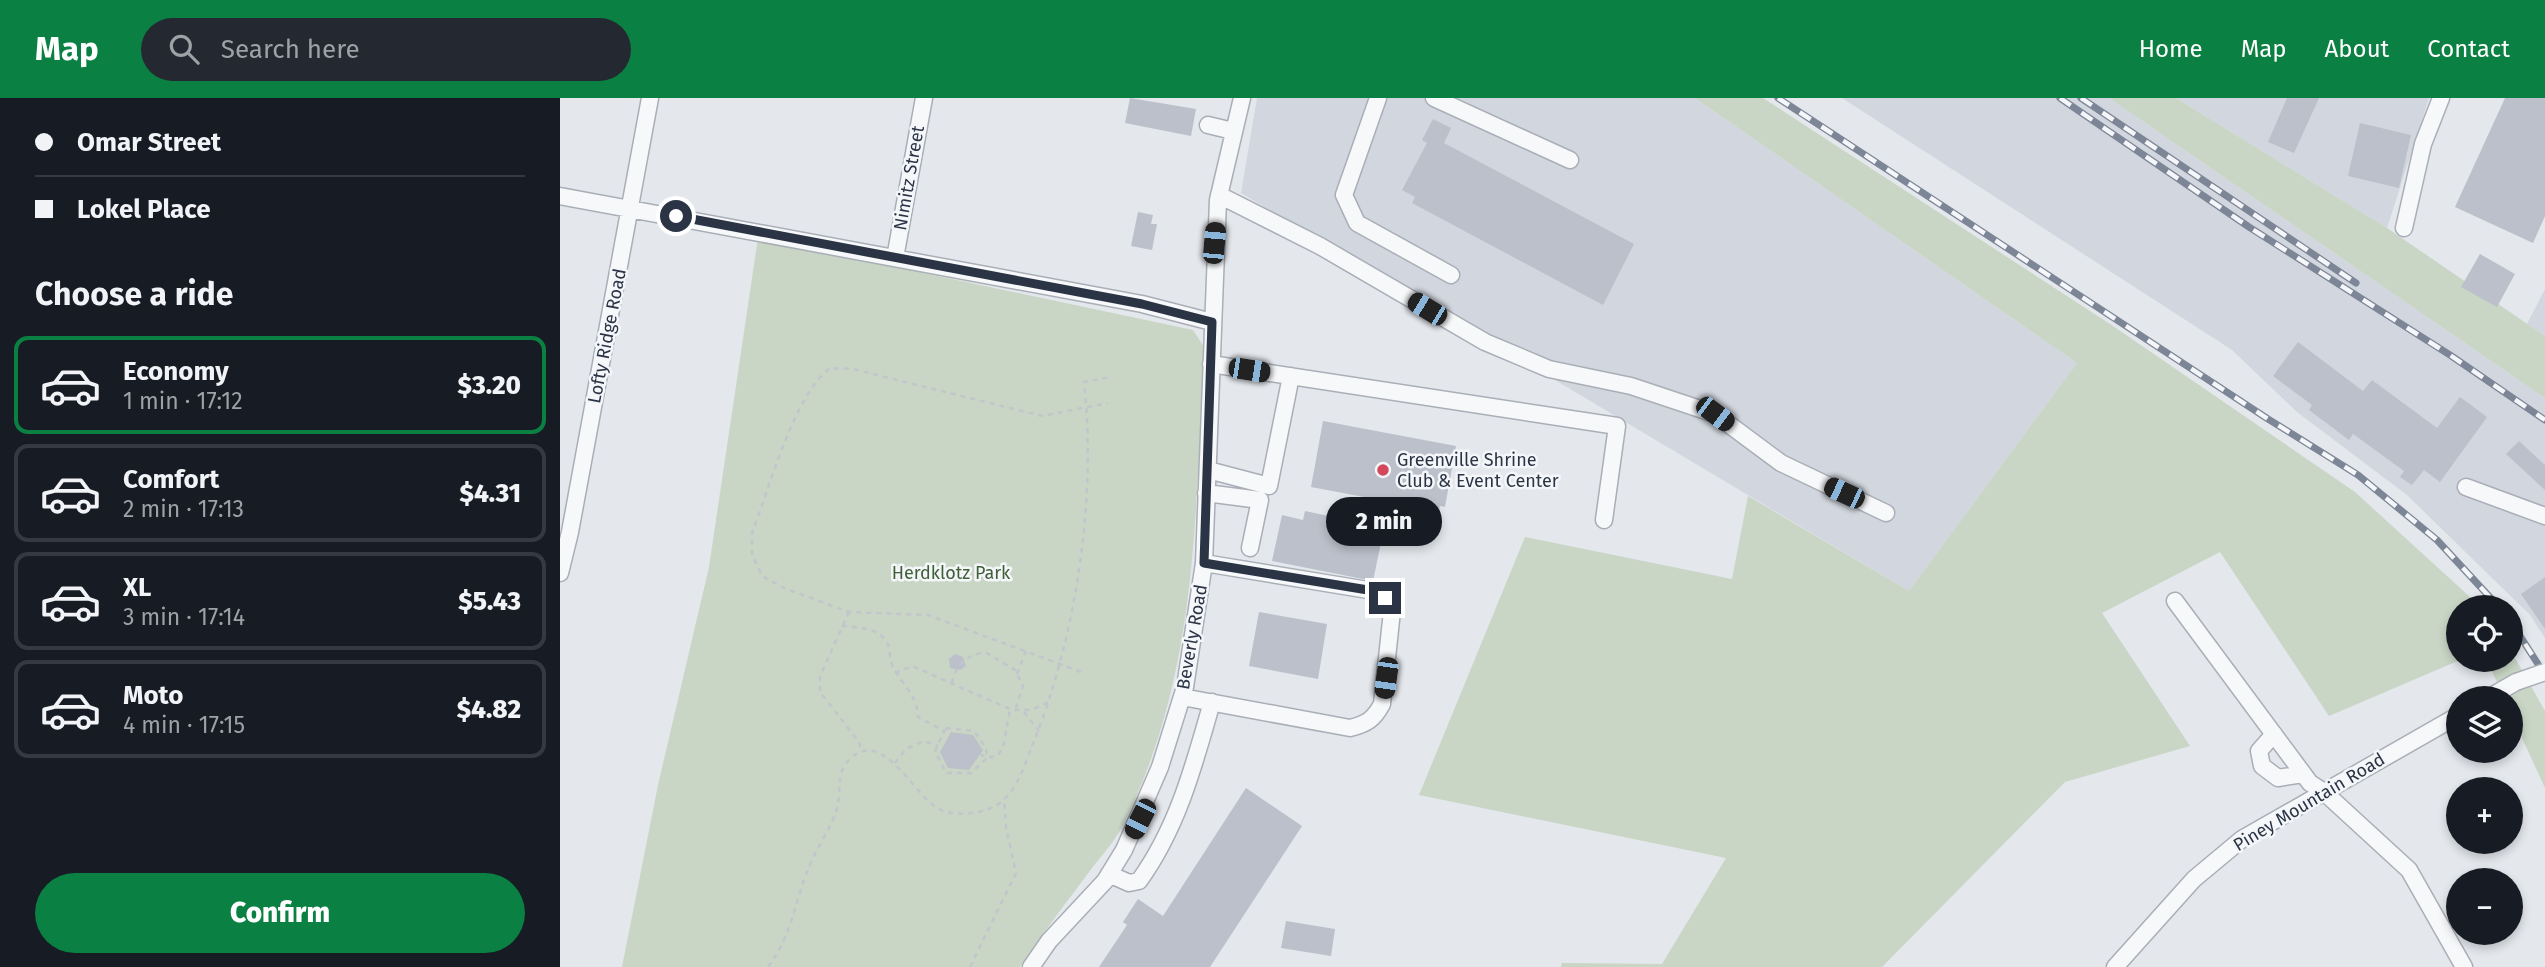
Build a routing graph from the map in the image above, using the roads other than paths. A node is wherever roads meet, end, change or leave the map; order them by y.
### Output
1 (650, 98) edge
2 (924, 98) edge
3 (1242, 98) edge
4 (1378, 98) edge
5 (1434, 98) edge
6 (2441, 98) edge
7 (1208, 125) dead end
8 (1233, 131) junction
9 (1570, 160) dead end
10 (1219, 195) junction
11 (560, 196) edge
12 (629, 209) junction
13 (2404, 228) dead end
14 (895, 258) junction
15 (1451, 275) dead end
16 (1212, 322) junction
17 (1212, 364) junction
18 (1291, 376) junction
19 (1208, 470) junction
20 (2466, 487) dead end
21 (1206, 493) junction
22 (1886, 513) dead end
23 (2545, 516) edge
24 (1604, 520) dead end
25 (1250, 548) dead end
26 (1204, 563) junction
27 (560, 573) edge
28 (2175, 601) dead end
29 (2545, 672) edge
30 (2509, 686) edge
31 (1182, 696) junction
32 (1212, 702) junction
33 (2446, 722) edge
34 (2274, 734) junction
35 (2303, 774) junction
36 (2324, 792) junction
37 (1109, 874) junction
38 (1031, 967) edge
39 (2115, 967) edge
40 (2463, 967) edge

1 - 12 street, Lofty Ridge Road
2 - 14 street, Nimitz Street
3 - 8 street, Beverly Road
4 - 15 street
5 - 9 street
6 - 13 street
7 - 8 street
8 - 10 street, Beverly Road
10 - 16 street, Beverly Road
10 - 22 street
11 - 12 street
12 - 14 street
12 - 27 street, Lofty Ridge Road
14 - 16 street
16 - 17 street, Beverly Road
17 - 18 street
17 - 19 street, Beverly Road
18 - 19 street
18 - 24 street
19 - 21 street, Beverly Road
20 - 23 street
21 - 25 street
21 - 26 street, Beverly Road
26 - 31 street, Beverly Road
26 - 32 street
28 - 34 street
29 - 30 street, bridge
31 - 32 street
31 - 37 street, Beverly Road
32 - 37 street
33 - 36 street, Piney Mountain Road
34 - 35 street
34 - 35 street
35 - 36 street
36 - 39 street, Piney Mountain Road
36 - 40 street
37 - 38 street, Beverly Road

